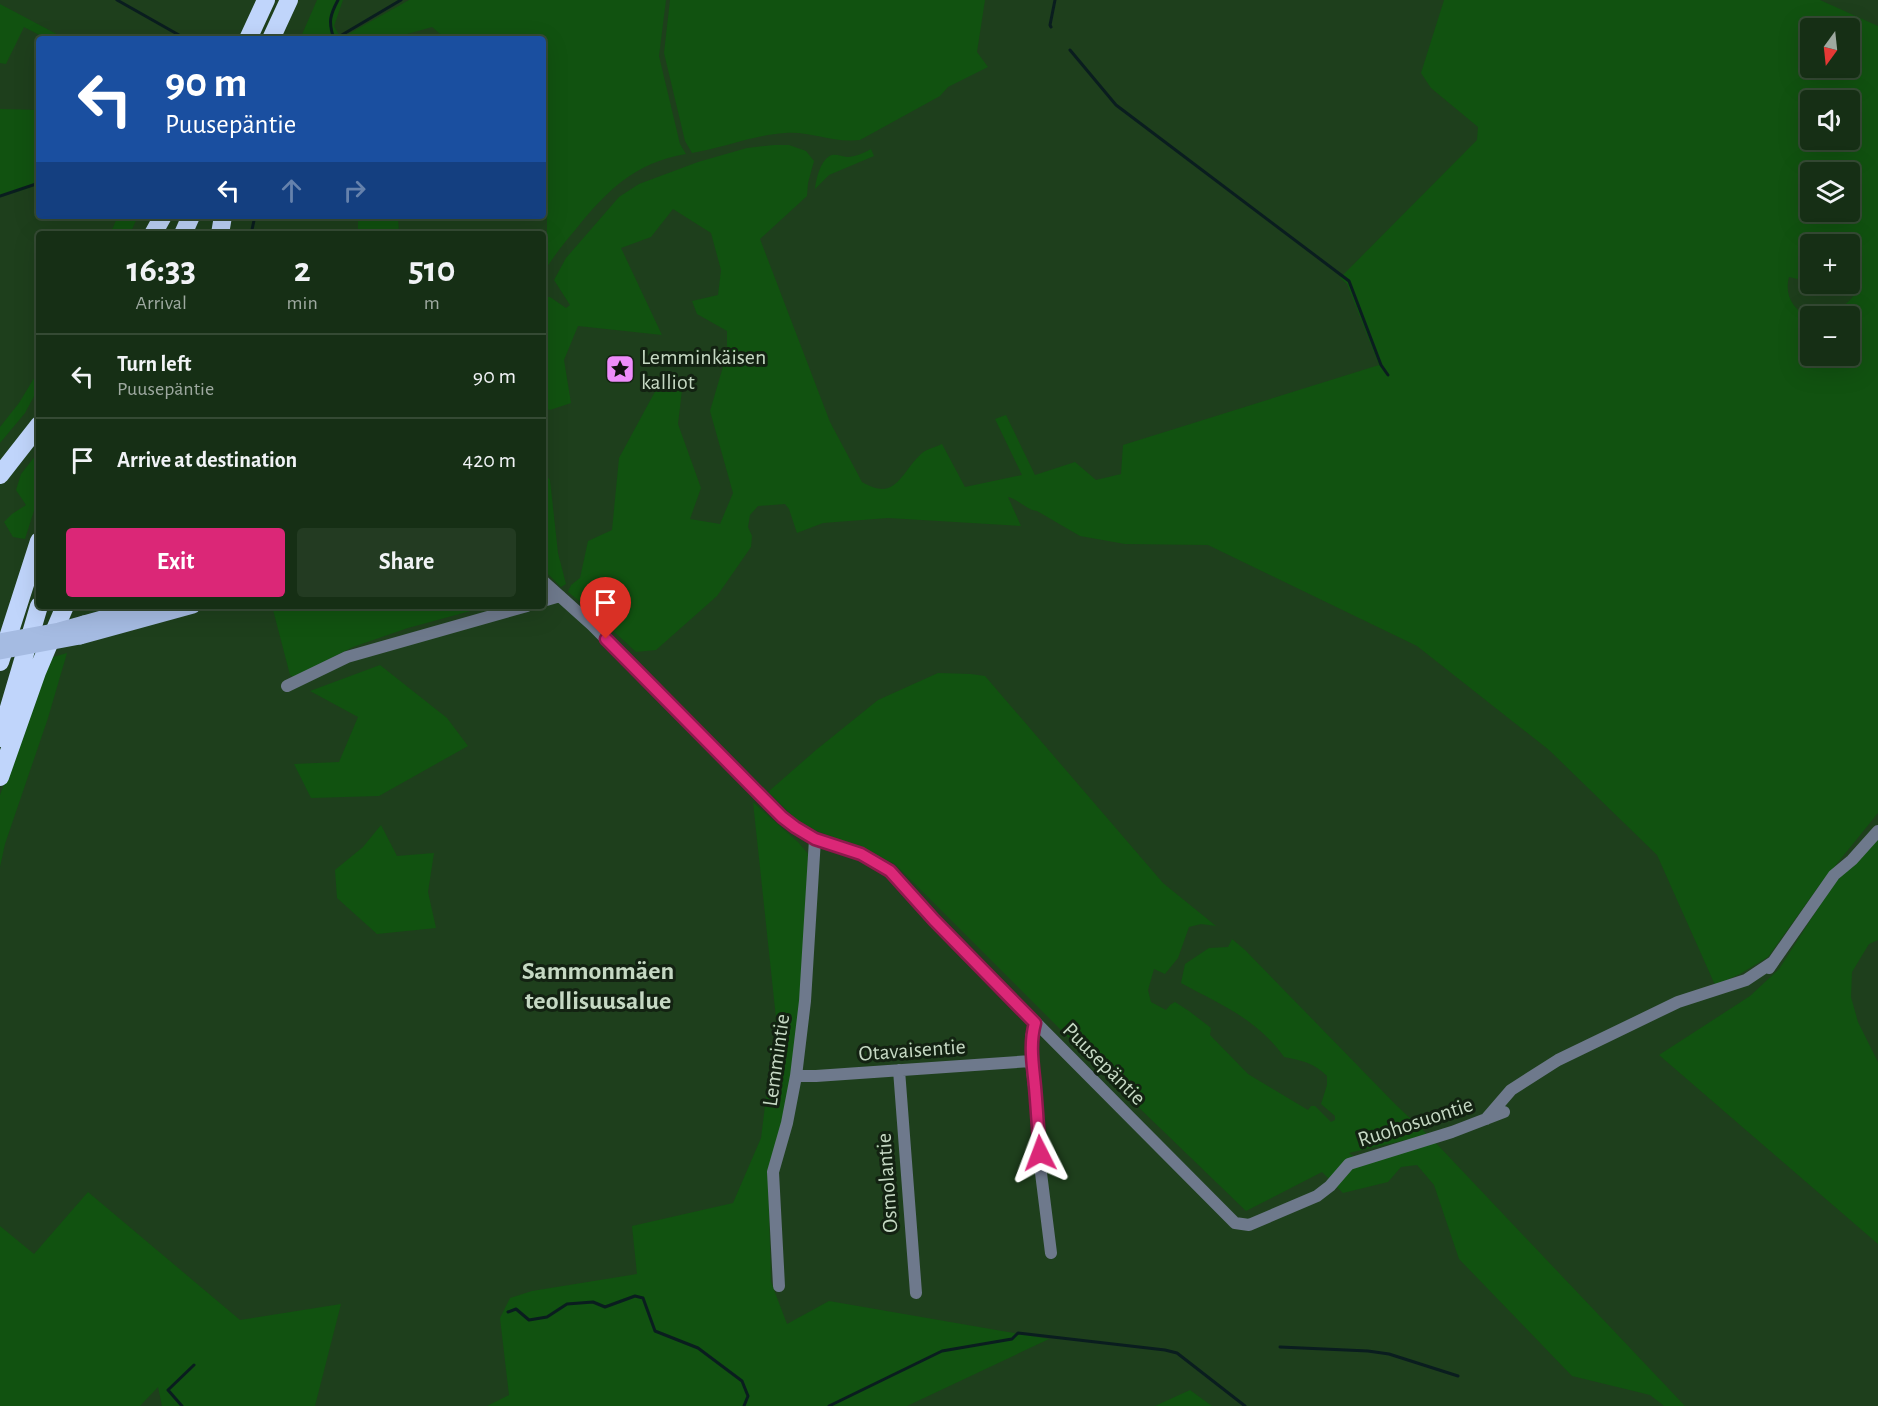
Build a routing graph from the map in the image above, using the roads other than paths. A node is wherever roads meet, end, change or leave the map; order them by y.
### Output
1 (266, 0) edge
2 (286, 6) edge
3 (249, 36) edge
4 (274, 36) edge
5 (36, 430) edge
6 (0, 475) edge
7 (36, 550) edge
8 (546, 584) edge
9 (560, 596) junction
10 (546, 600) edge
11 (38, 609) edge
12 (64, 609) edge
13 (137, 609) edge
14 (179, 609) edge
15 (515, 609) edge
16 (82, 630) junction
17 (0, 641) edge
18 (0, 652) edge
19 (0, 662) edge
20 (287, 686) dead end
21 (0, 738) edge
22 (0, 777) edge
23 (1878, 831) edge
24 (815, 839) junction
25 (1773, 962) junction
26 (1755, 981) dead end
27 (1035, 1023) junction
28 (1031, 1062) junction
29 (899, 1070) junction
30 (796, 1076) junction
31 (1504, 1112) dead end
32 (1485, 1120) junction
33 (1249, 1225) joint
34 (1051, 1253) dead end
35 (779, 1286) dead end
36 (916, 1293) dead end

1 - 3 highway
2 - 4 highway
5 - 6 highway
7 - 19 highway
8 - 9 street, Puusepäntie
9 - 10 street
9 - 24 street, Puusepäntie
11 - 21 highway
12 - 22 highway
13 - 16 main road
14 - 16 main road
15 - 20 street
16 - 17 main road, bridge
16 - 18 main road, bridge
23 - 25 street
24 - 27 street, Puusepäntie
24 - 30 street, Lemmintie
25 - 26 street
25 - 32 street
27 - 28 street
27 - 33 street, Puusepäntie
28 - 29 street, Otavaisentie
28 - 34 street
29 - 30 street, Otavaisentie
29 - 36 street, Osmolantie
30 - 35 street, Lemmintie
31 - 32 street, Ruohosuontie
32 - 33 street, Ruohosuontie

